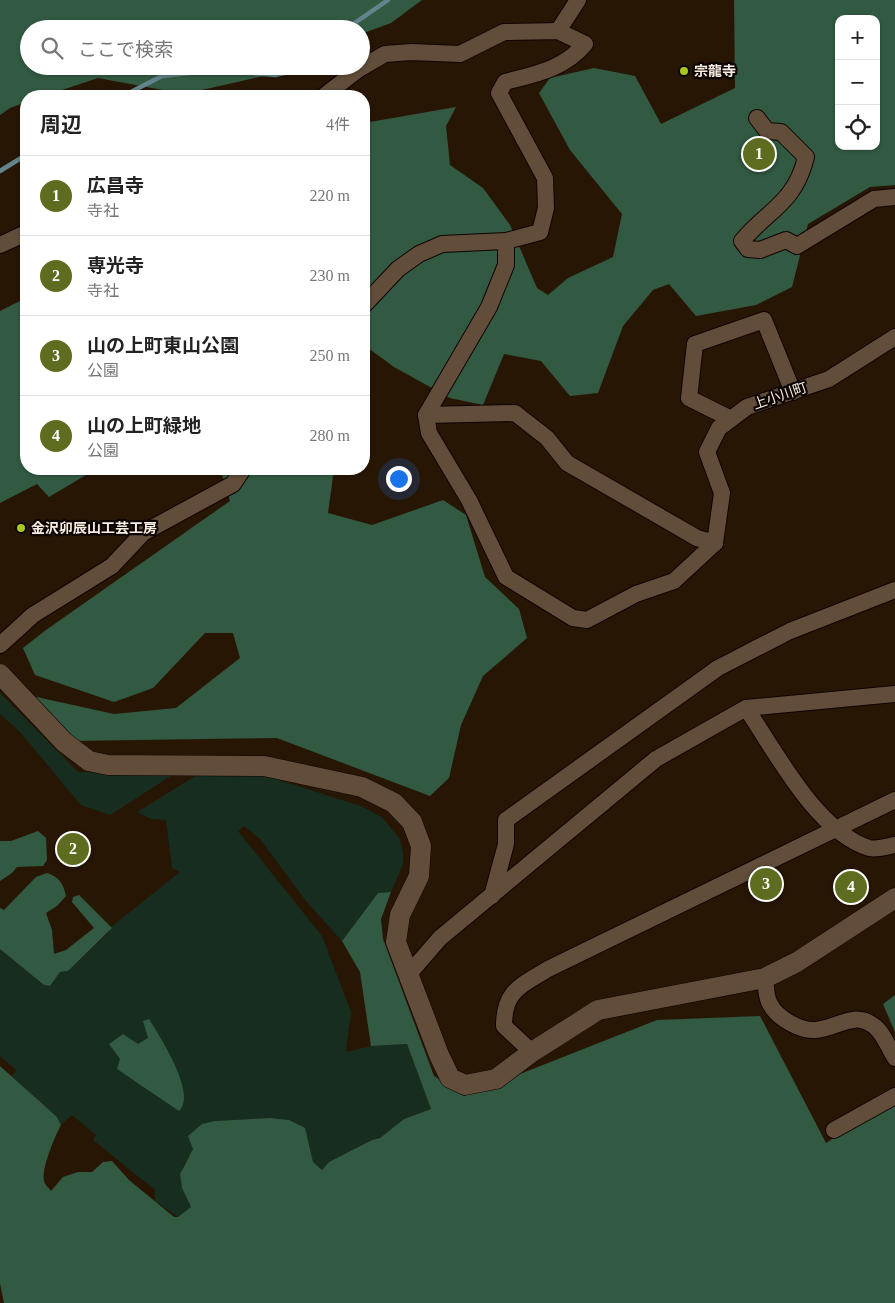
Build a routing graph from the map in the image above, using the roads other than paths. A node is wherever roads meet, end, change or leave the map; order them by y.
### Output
1 (578, 0) edge
2 (558, 31) junction
3 (370, 62) edge
4 (350, 75) edge
5 (332, 90) edge
6 (756, 118) dead end
7 (895, 196) edge
8 (20, 236) edge
9 (506, 241) junction
10 (0, 245) edge
11 (370, 299) edge
12 (895, 337) edge
13 (792, 392) junction
14 (426, 415) junction
15 (731, 419) junction
16 (239, 475) edge
17 (715, 543) junction
18 (895, 590) edge
19 (0, 645) edge
20 (0, 674) edge
21 (895, 694) edge
22 (746, 708) junction
23 (895, 800) edge
24 (835, 830) junction
25 (895, 845) edge
26 (492, 896) junction
27 (895, 898) edge
28 (408, 975) junction
29 (765, 978) junction
30 (532, 1052) junction
31 (895, 1058) edge
32 (895, 1096) edge
33 (834, 1130) dead end

1 - 2 street
2 - 3 street
2 - 9 street
4 - 5 street
6 - 7 street
8 - 10 street
9 - 11 street
9 - 14 street
12 - 13 street, 上小川町
13 - 15 street, 上小川町
13 - 15 street
14 - 17 street
14 - 17 street
15 - 17 street, 上小川町
16 - 19 street
18 - 26 street
20 - 28 street
21 - 22 street
22 - 24 street
22 - 26 street
23 - 24 street
24 - 25 street
24 - 30 street
26 - 28 street
27 - 29 street
28 - 30 street
29 - 30 street
29 - 31 street
32 - 33 street

